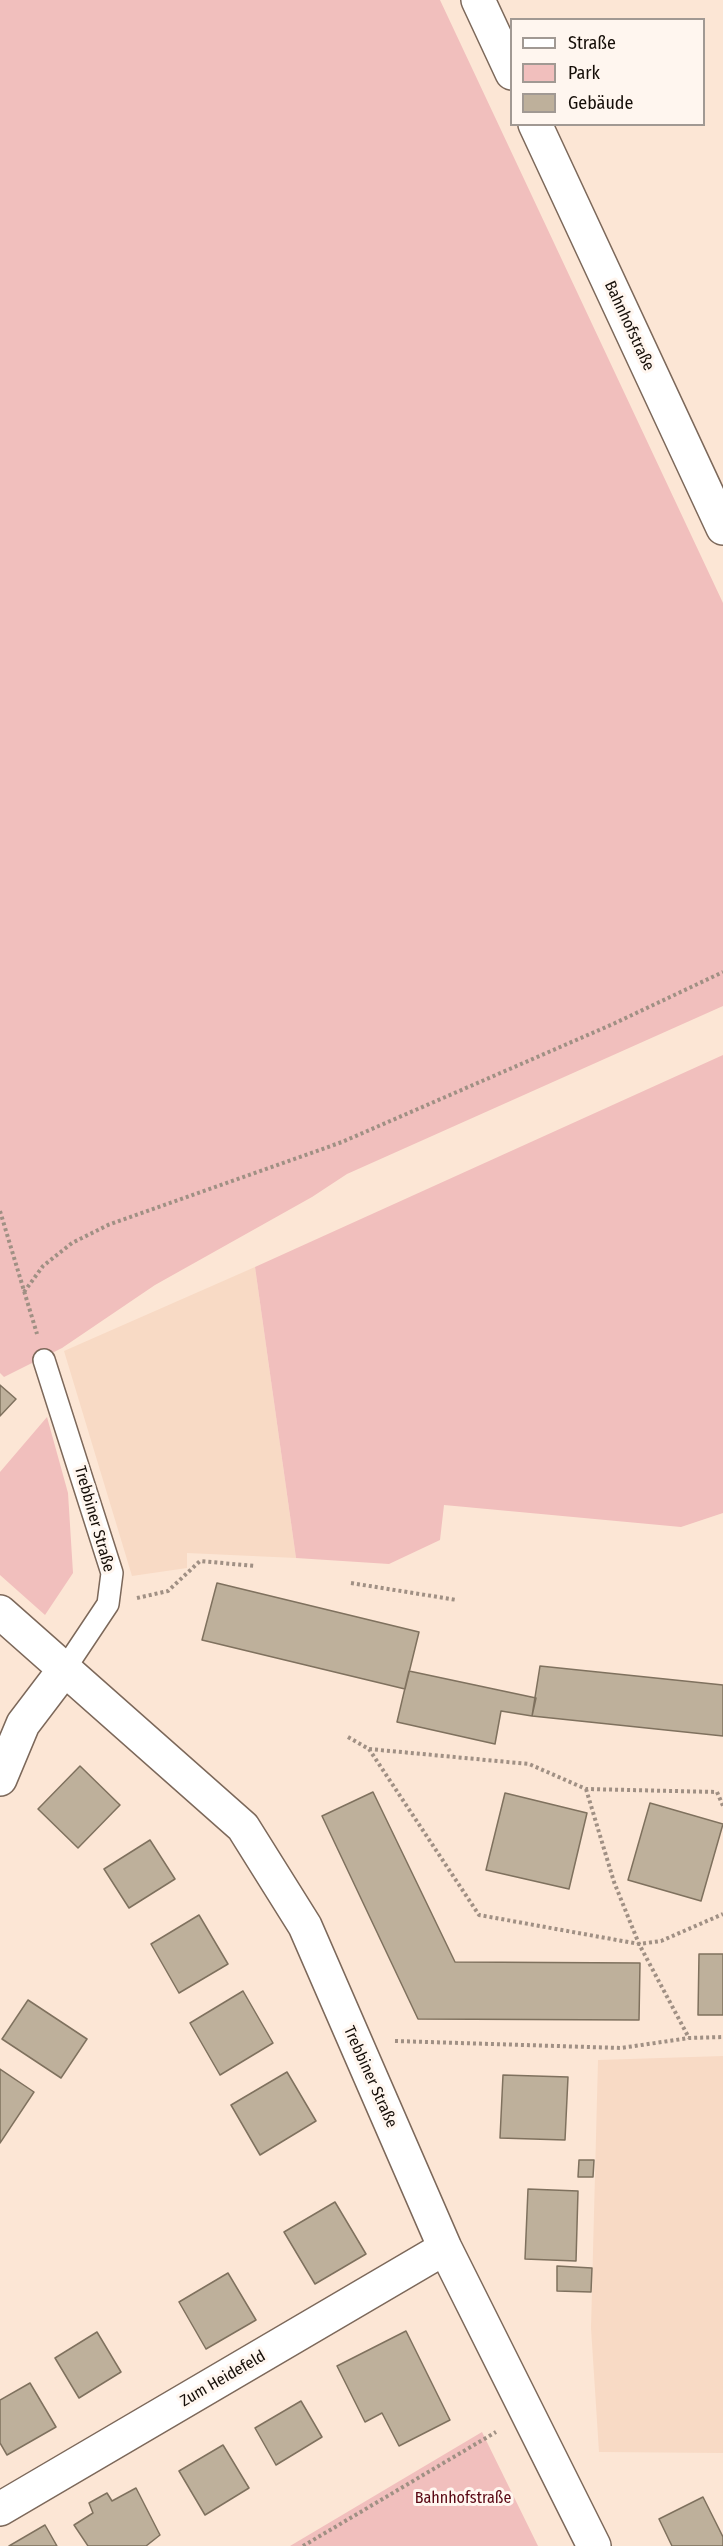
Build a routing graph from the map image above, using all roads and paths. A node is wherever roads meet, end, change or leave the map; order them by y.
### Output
1 (478, 0) edge
2 (510, 69) edge
3 (536, 126) edge
4 (723, 528) edge
5 (723, 972) edge
6 (0, 1211) edge
7 (24, 1292) junction
8 (45, 1360) joint
9 (255, 1566) dead end
10 (351, 1583) dead end
11 (457, 1600) dead end
12 (108, 1604) junction
13 (0, 1612) edge
14 (64, 1670) junction
15 (348, 1737) dead end
16 (369, 1749) junction
17 (0, 1779) edge
18 (586, 1789) junction
19 (717, 1792) junction
20 (723, 1793) edge
21 (723, 1806) edge
22 (723, 1914) edge
23 (639, 1944) junction
24 (723, 2037) edge
25 (689, 2038) junction
26 (354, 2040) junction
27 (445, 2248) junction
28 (479, 2442) dead end
29 (0, 2509) edge
30 (303, 2546) edge
31 (594, 2546) edge

1 - 2 street
3 - 4 street, Bahnhofstraße
5 - 7 path
6 - 7 path
7 - 8 path
8 - 12 lane, Trebbiner Straße
9 - 12 path
10 - 11 path
12 - 14 lane, Trebbiner Straße
13 - 14 street, Trebbiner Straße
14 - 17 street
14 - 26 street, Trebbiner Straße
15 - 16 path
16 - 18 path
16 - 23 path
18 - 19 path
18 - 23 path
19 - 20 path
19 - 21 path
22 - 23 path
23 - 25 path
24 - 25 path
25 - 26 path
26 - 27 street, Trebbiner Straße
27 - 29 street, Zum Heidefeld
27 - 31 street, Trebbiner Straße
28 - 30 path

